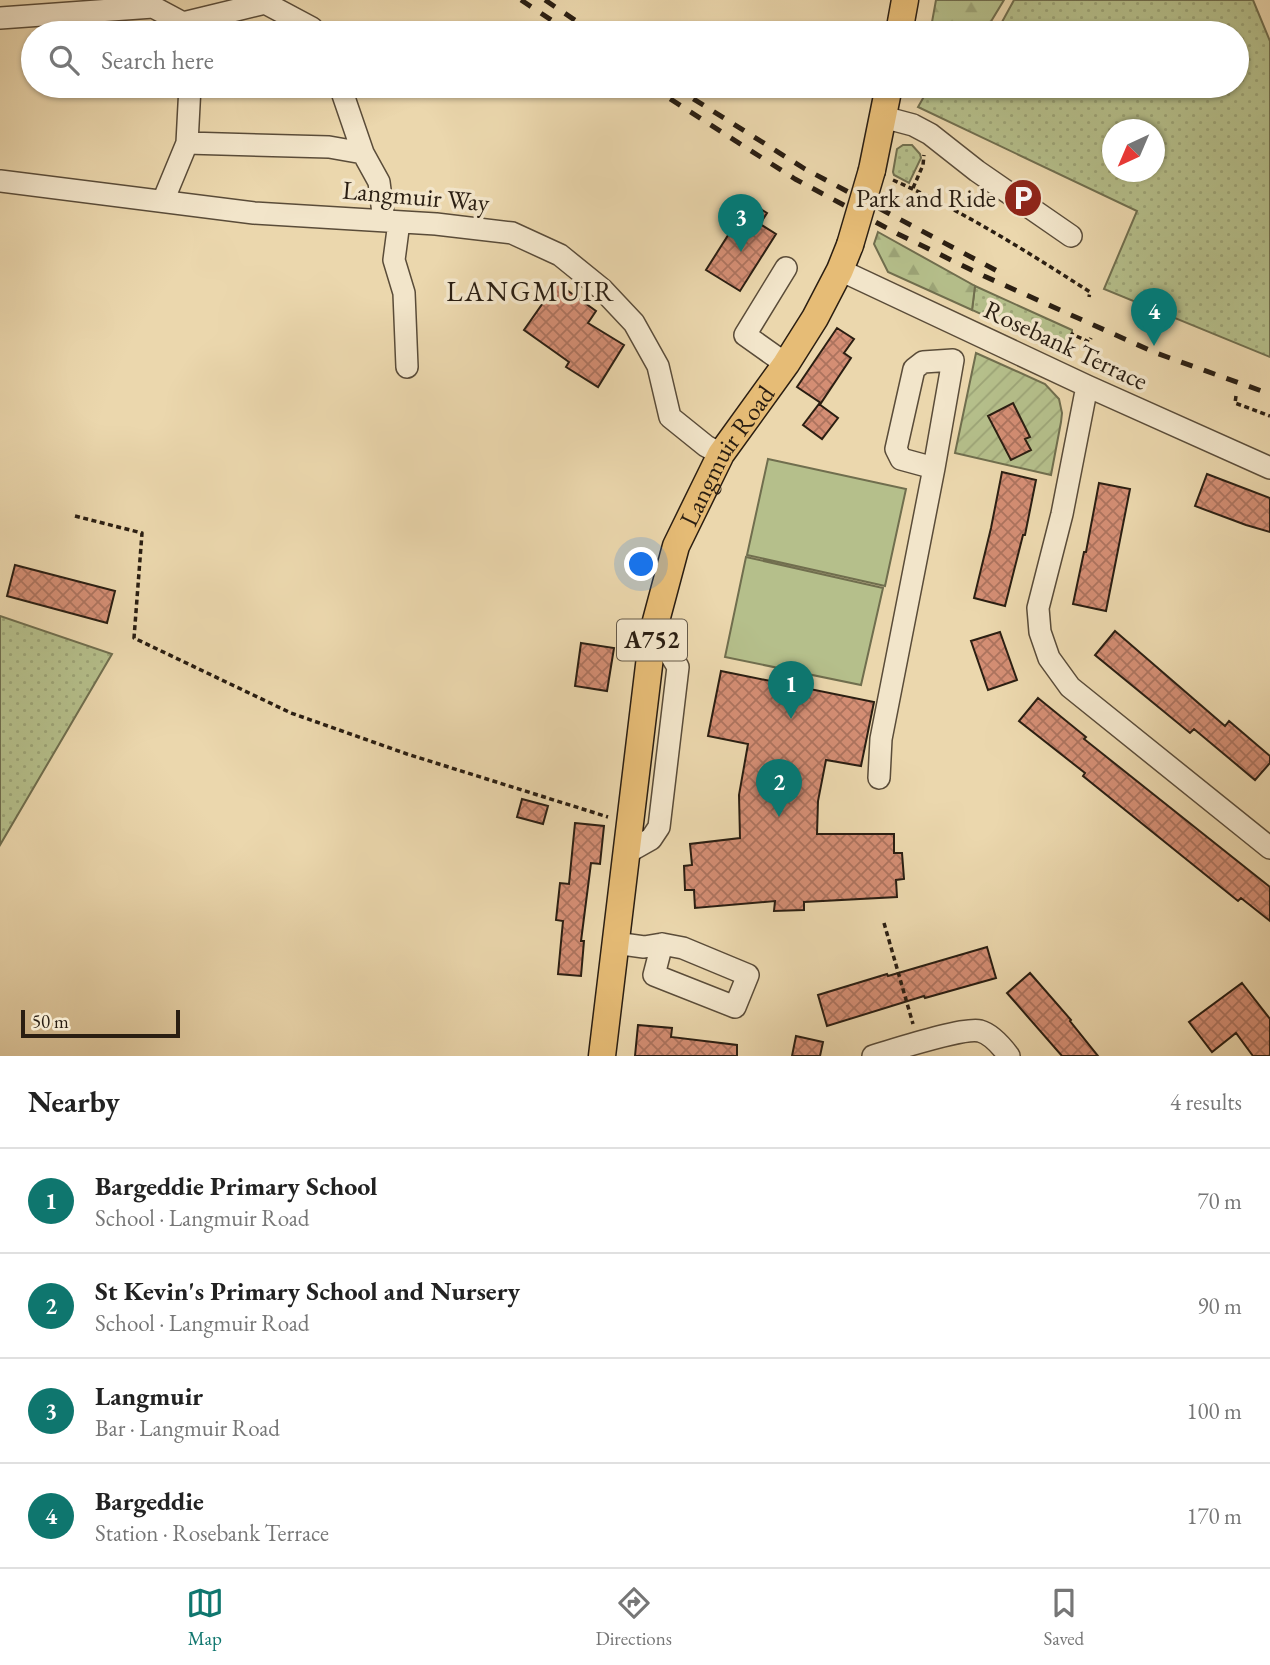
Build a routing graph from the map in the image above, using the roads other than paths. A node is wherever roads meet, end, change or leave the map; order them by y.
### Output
1 (905, 0) edge
2 (0, 18) edge
3 (174, 21) edge
4 (207, 21) edge
5 (299, 21) edge
6 (901, 21) edge
7 (189, 98) edge
8 (344, 98) edge
9 (887, 98) edge
10 (883, 117) junction
11 (187, 143) junction
12 (363, 153) junction
13 (0, 181) edge
14 (163, 201) junction
15 (391, 222) junction
16 (1071, 236) dead end
17 (786, 268) dead end
18 (839, 270) junction
19 (956, 325) junction
20 (953, 359) junction
21 (786, 364) junction
22 (407, 368) dead end
23 (1087, 386) junction
24 (721, 454) junction
25 (934, 468) junction
26 (1270, 468) edge
27 (653, 632) junction
28 (879, 778) dead end
29 (1270, 848) edge
30 (628, 852) junction
31 (615, 943) junction
32 (662, 944) dead end
33 (602, 1056) edge
34 (873, 1056) edge
35 (1009, 1056) edge

1 - 6 main road
2 - 3 street
4 - 5 street
7 - 11 street
8 - 12 street
9 - 10 main road, Langmuir Road / A752
10 - 16 street
10 - 18 main road, Langmuir Road / A752, bridge
11 - 12 street
11 - 14 street
12 - 15 street
13 - 14 street, Langmuir Way
14 - 15 street, Langmuir Way
15 - 22 street
15 - 24 street, Langmuir Way
17 - 21 street
18 - 19 street, Rosebank Terrace
18 - 21 main road, Langmuir Road / A752
19 - 20 street
19 - 23 street, Rosebank Terrace
20 - 25 street
20 - 25 street
21 - 24 main road, Langmuir Road / A752
23 - 26 street, Rosebank Terrace
23 - 29 street
24 - 27 main road, Langmuir Road / A752
25 - 28 street
27 - 30 main road, Langmuir Road / A752
27 - 30 street
30 - 31 main road, Langmuir Road / A752
31 - 32 street
31 - 33 main road, Langmuir Road / A752
34 - 35 street

